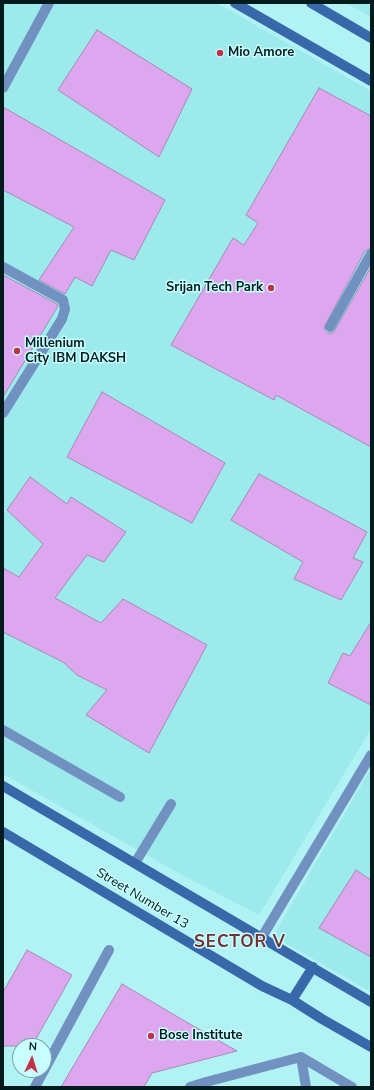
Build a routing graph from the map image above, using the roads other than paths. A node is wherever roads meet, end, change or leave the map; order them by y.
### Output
1 (49, 3) edge
2 (235, 3) edge
3 (311, 3) edge
4 (371, 38) edge
5 (371, 81) edge
6 (3, 88) edge
7 (371, 254) edge
8 (3, 267) edge
9 (330, 327) dead end
10 (3, 414) edge
11 (3, 730) edge
12 (371, 755) edge
13 (3, 786) edge
14 (120, 797) dead end
15 (171, 804) dead end
16 (3, 832) edge
17 (135, 863) junction
18 (262, 937) junction
19 (109, 950) dead end
20 (313, 966) junction
21 (292, 1000) junction
22 (371, 1002) edge
23 (371, 1047) edge
24 (301, 1057) junction
25 (35, 1087) edge
26 (190, 1087) edge
27 (306, 1087) edge
28 (352, 1087) edge

1 - 6 street
2 - 5 main road
3 - 4 main road
7 - 9 street
8 - 10 street
11 - 14 street
12 - 18 street
13 - 17 main road, Street Number 13
15 - 17 street
16 - 21 main road, Street Number 13
17 - 18 main road, Street Number 13
18 - 20 main road, Street Number 13
19 - 25 street
20 - 21 main road
20 - 22 main road, Street Number 13
21 - 23 main road, Street Number 13
24 - 26 street
24 - 27 street
24 - 28 street

